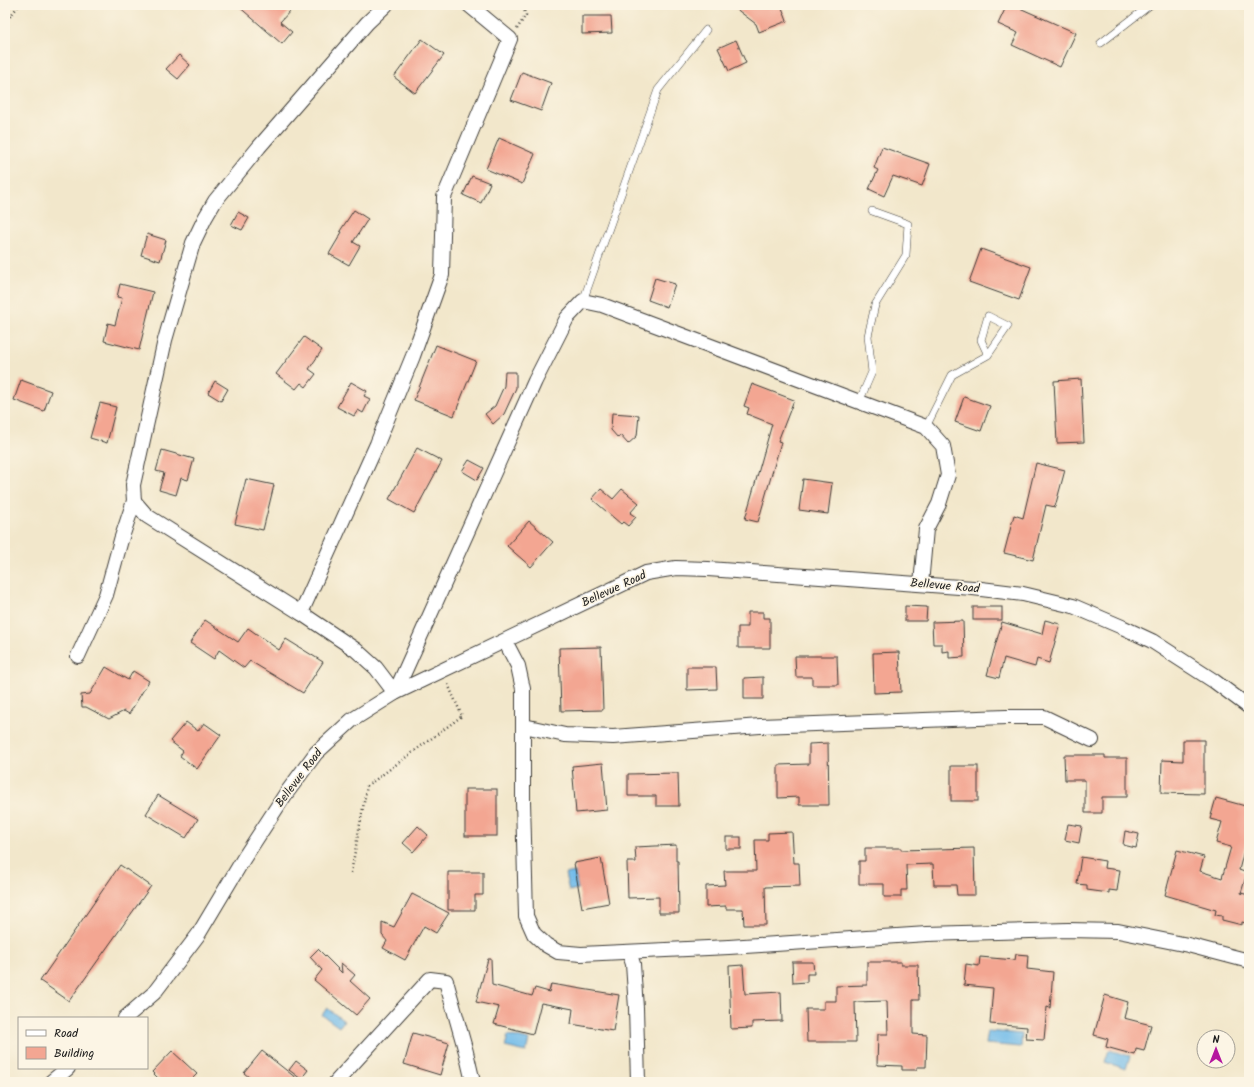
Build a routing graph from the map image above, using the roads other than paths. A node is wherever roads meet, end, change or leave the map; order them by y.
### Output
1 (386, 5) edge
2 (469, 5) edge
3 (1150, 5) edge
4 (706, 30) dead end
5 (1101, 43) dead end
6 (872, 211) dead end
7 (583, 301) junction
8 (988, 355) junction
9 (859, 402) junction
10 (926, 427) junction
11 (134, 501) junction
12 (921, 584) junction
13 (301, 613) junction
14 (505, 641) junction
15 (78, 656) dead end
16 (395, 693) junction
17 (1249, 707) edge
18 (524, 726) junction
19 (1092, 740) dead end
20 (629, 952) junction
21 (1249, 962) edge
22 (126, 1017) edge
23 (67, 1069) edge
24 (51, 1082) edge
25 (336, 1082) edge
26 (473, 1082) edge
27 (638, 1082) edge

1 - 11 street
2 - 13 street
3 - 5 lane
4 - 7 lane
6 - 9 lane
7 - 9 street
7 - 16 street
8 - 8 lane
8 - 10 lane
9 - 10 street
10 - 12 street
11 - 13 street
11 - 15 street
12 - 14 street, Bellevue Road
12 - 17 street, Bellevue Road
13 - 16 street
14 - 16 street, Bellevue Road
14 - 18 street
16 - 22 street, Bellevue Road
18 - 19 street
18 - 20 street
20 - 21 street
20 - 27 street
23 - 24 street
25 - 26 street

